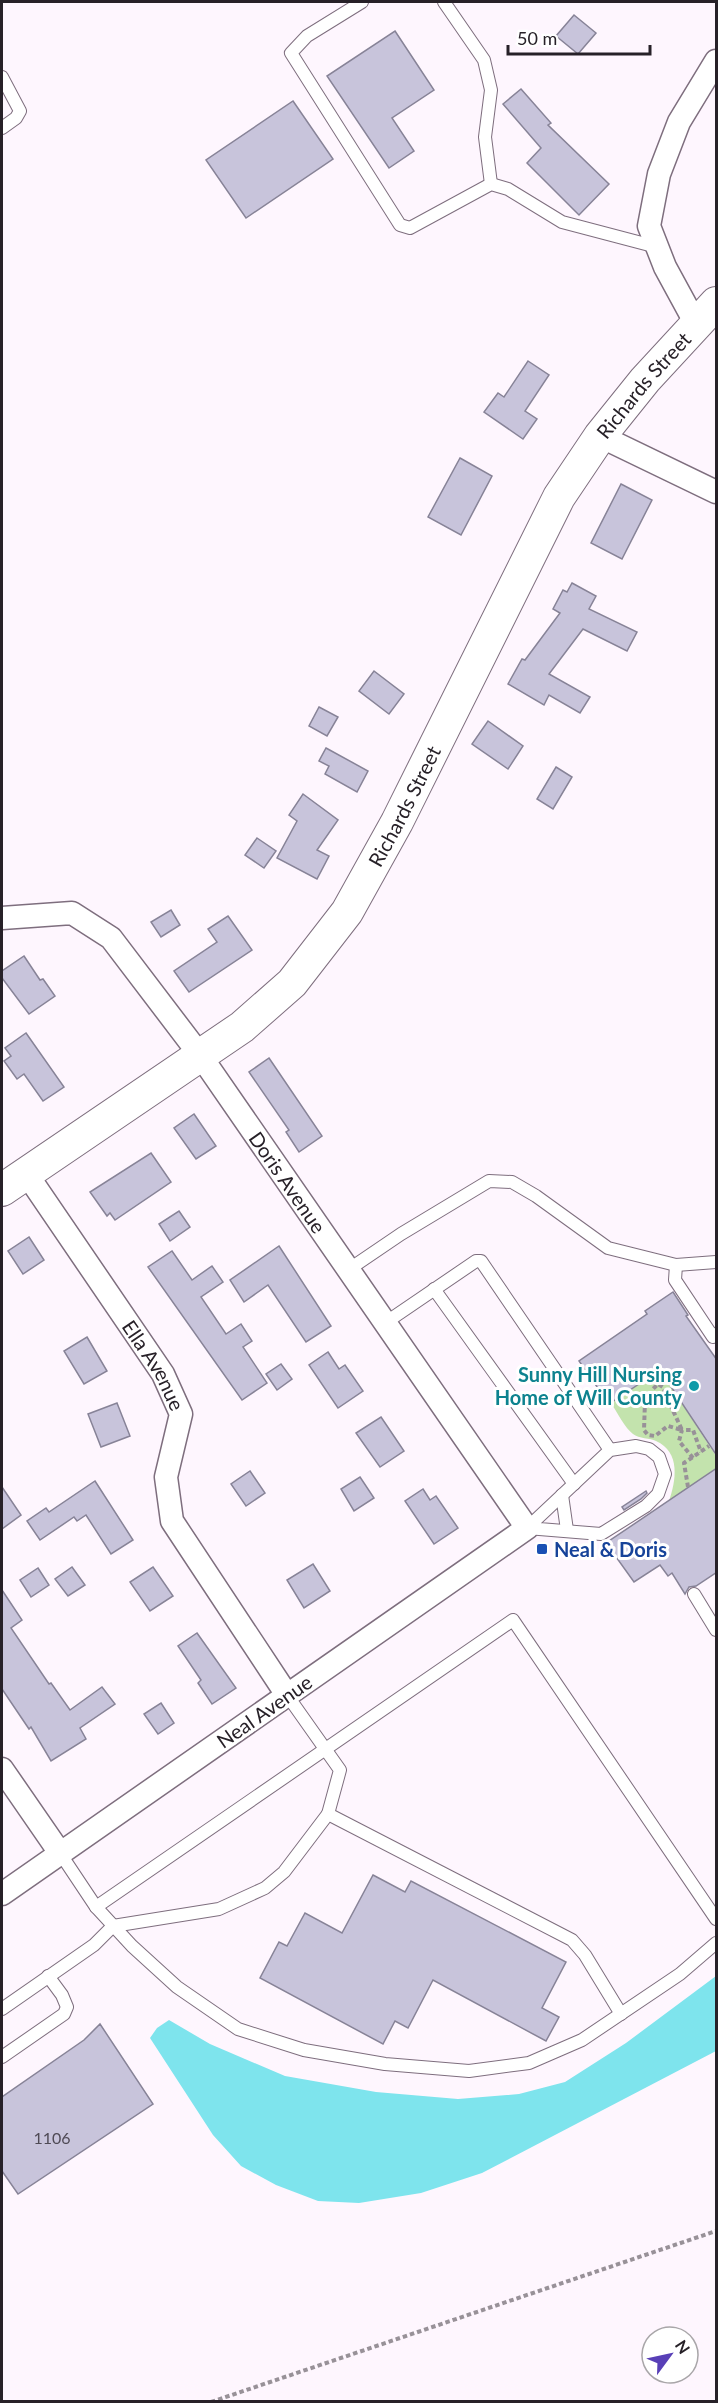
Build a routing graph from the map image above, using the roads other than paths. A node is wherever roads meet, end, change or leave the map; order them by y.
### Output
1 (362, 2) edge
2 (444, 2) edge
3 (717, 61) edge
4 (2, 77) edge
5 (2, 128) edge
6 (491, 184) junction
7 (657, 248) junction
8 (706, 313) edge
9 (600, 436) junction
10 (717, 492) edge
11 (2, 918) edge
12 (200, 1055) junction
13 (14, 1182) edge
14 (717, 1262) edge
15 (676, 1265) junction
16 (348, 1270) junction
17 (434, 1290) junction
18 (385, 1323) junction
19 (717, 1334) edge
20 (610, 1450) junction
21 (574, 1484) junction
22 (562, 1495) junction
23 (527, 1528) junction
24 (567, 1530) junction
25 (694, 1594) dead end
26 (717, 1630) edge
27 (287, 1695) junction
28 (325, 1748) junction
29 (2, 1769) edge
30 (328, 1814) junction
31 (60, 1853) junction
32 (2, 1894) edge
33 (96, 1907) junction
34 (717, 1919) edge
35 (113, 1926) junction
36 (717, 1942) edge
37 (48, 1976) junction
38 (2, 2009) edge
39 (621, 2014) junction
40 (2, 2057) edge

1 - 6 lane
2 - 6 lane
3 - 7 street, Richards Street
4 - 5 lane
6 - 7 lane
7 - 8 street, Richards Street
8 - 9 street, Richards Street
9 - 10 street
9 - 12 street, Richards Street
11 - 12 street, Doris Avenue
12 - 13 street, Richards Street
12 - 16 street, Doris Avenue
13 - 27 street, Ella Avenue
14 - 15 lane
15 - 16 lane
15 - 19 lane
16 - 18 street, Doris Avenue
17 - 18 lane
17 - 20 lane
17 - 21 lane
18 - 23 street, Doris Avenue
20 - 21 lane
20 - 24 lane
21 - 22 lane
22 - 23 lane
22 - 24 lane
23 - 24 lane
23 - 27 street, Neal Avenue
25 - 26 lane
27 - 28 lane
27 - 31 street, Neal Avenue
28 - 30 lane
28 - 33 lane
28 - 34 lane
29 - 31 street
30 - 35 lane
30 - 39 lane
31 - 32 street, Neal Avenue
31 - 33 lane
33 - 35 lane
35 - 37 lane
35 - 39 lane
36 - 39 lane
37 - 38 lane
37 - 40 lane

